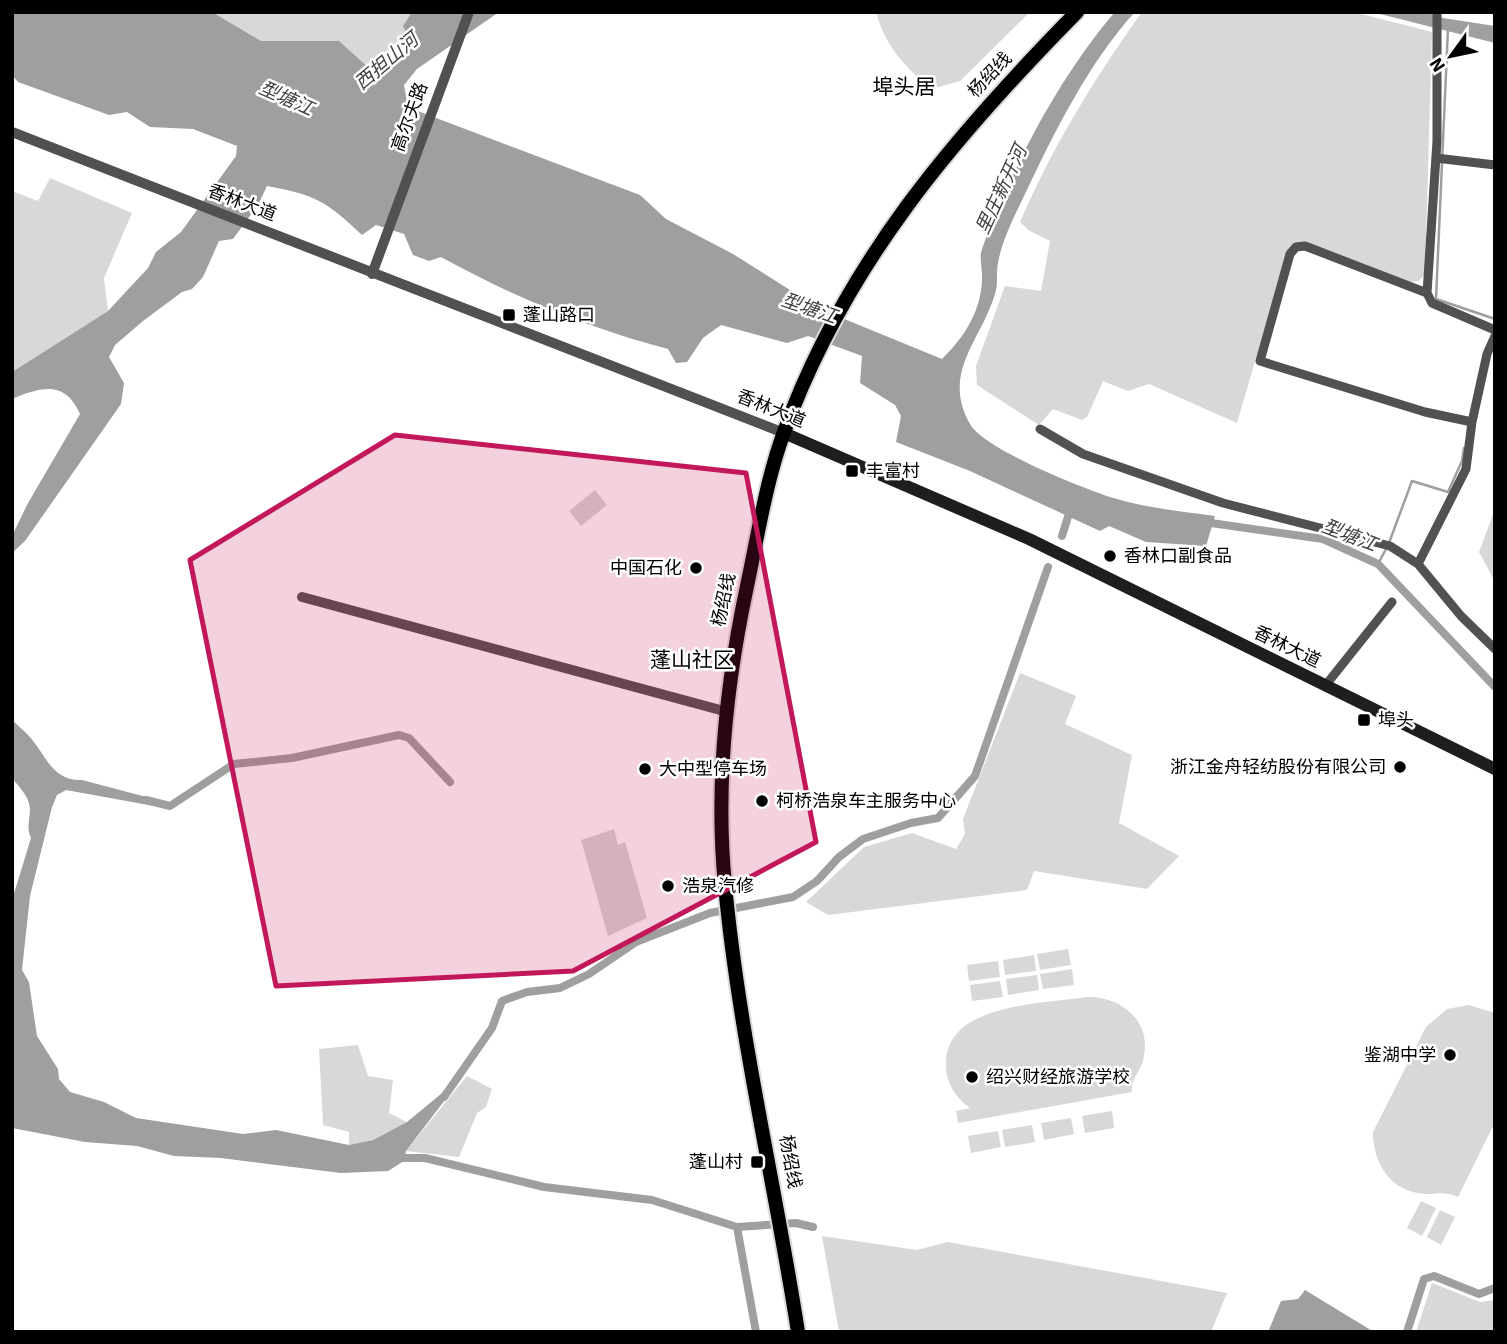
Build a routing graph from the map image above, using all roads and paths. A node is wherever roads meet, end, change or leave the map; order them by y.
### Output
1 (470, 12) edge
2 (1077, 12) edge
3 (1436, 13) edge
4 (12, 132) edge
5 (1441, 158) junction
6 (1495, 164) edge
7 (372, 274) junction
8 (1427, 293) junction
9 (1493, 331) edge
10 (1468, 421) junction
11 (1040, 429) dead end
12 (784, 433) junction
13 (1418, 564) junction
14 (302, 597) dead end
15 (1392, 602) dead end
16 (1495, 649) edge
17 (1325, 686) junction
18 (724, 711) junction
19 (1495, 769) edge
20 (798, 1332) edge

1 - 7 street, 高尔夫路
2 - 12 main road, 杨绍线
3 - 5 street
4 - 7 street, 香林大道
5 - 6 street
5 - 8 street
7 - 12 street, 香林大道
8 - 9 street
8 - 10 street
9 - 10 street
10 - 13 street
11 - 13 street
12 - 17 main road, 香林大道
12 - 18 main road, 杨绍线
13 - 16 street
14 - 18 street
15 - 17 street
17 - 19 main road, 香林大道
18 - 20 main road, 杨绍线

